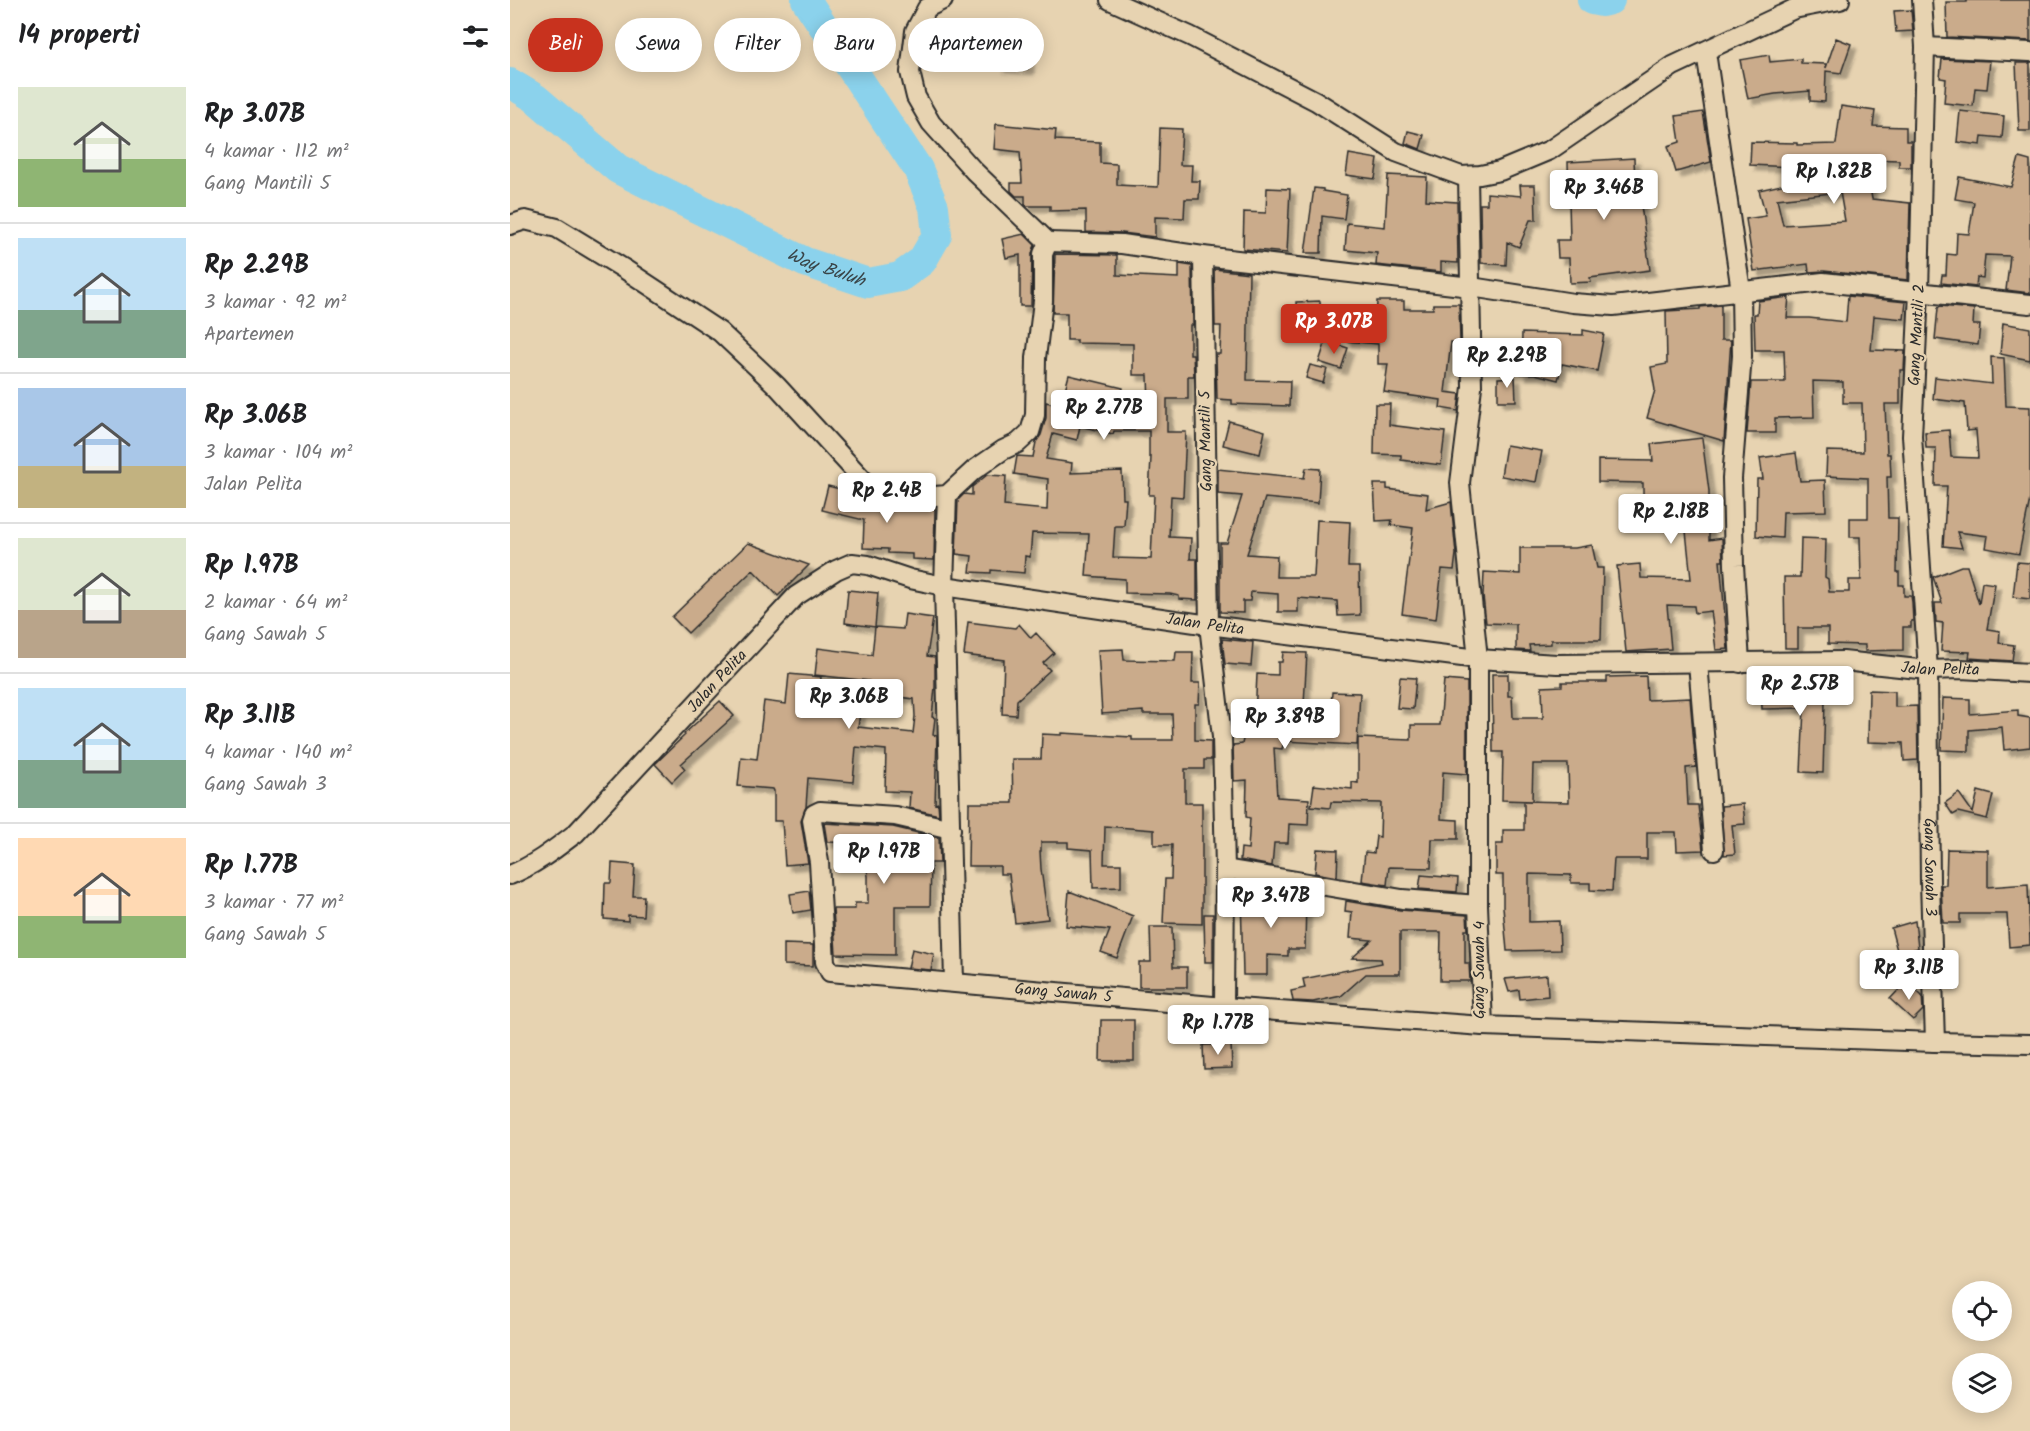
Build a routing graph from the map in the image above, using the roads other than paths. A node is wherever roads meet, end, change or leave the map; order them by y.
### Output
1 (943, 0) edge
2 (1110, 0) edge
3 (1840, 0) edge
4 (1922, 0) edge
5 (1925, 47) junction
6 (1706, 52) junction
7 (2030, 52) edge
8 (1468, 176) junction
9 (510, 225) edge
10 (1048, 242) junction
11 (1203, 256) junction
12 (1471, 287) junction
13 (1741, 291) junction
14 (1919, 292) junction
15 (2030, 304) edge
16 (947, 495) junction
17 (944, 586) junction
18 (1209, 625) junction
19 (1478, 659) junction
20 (1698, 663) junction
21 (1740, 663) junction
22 (1928, 670) junction
23 (2030, 673) edge
24 (951, 830) junction
25 (1714, 850) dead end
26 (1225, 869) junction
27 (510, 875) edge
28 (1478, 905) junction
29 (954, 982) junction
30 (1224, 1007) junction
31 (1483, 1026) junction
32 (1935, 1042) junction
33 (2030, 1044) edge

1 - 10 street
2 - 8 street
3 - 6 street
4 - 5 street, Gang Mantili 2
5 - 7 street
5 - 14 street, Gang Mantili 2
6 - 8 street
6 - 13 street
8 - 12 street, Gang Sawah 4
9 - 16 street
10 - 11 street
10 - 16 street
11 - 12 street
11 - 18 street, Gang Mantili 5
12 - 13 street
12 - 19 street, Gang Sawah 4
13 - 14 street
13 - 21 street
14 - 15 street
14 - 22 street, Gang Mantili 2
16 - 17 street
17 - 18 street, Jalan Pelita
17 - 24 street
17 - 27 street, Jalan Pelita
18 - 19 street, Jalan Pelita
18 - 26 street
19 - 20 street, Jalan Pelita
19 - 28 street, Gang Sawah 4
20 - 21 street, Jalan Pelita
20 - 25 street
21 - 22 street, Jalan Pelita
22 - 23 street, Jalan Pelita
22 - 32 street, Gang Sawah 3
24 - 29 street
24 - 29 street, Gang Sawah 5
26 - 28 street
26 - 30 street
28 - 31 street, Gang Sawah 4
29 - 30 street, Gang Sawah 5
30 - 31 street, Gang Sawah 4
31 - 32 street
32 - 33 street

